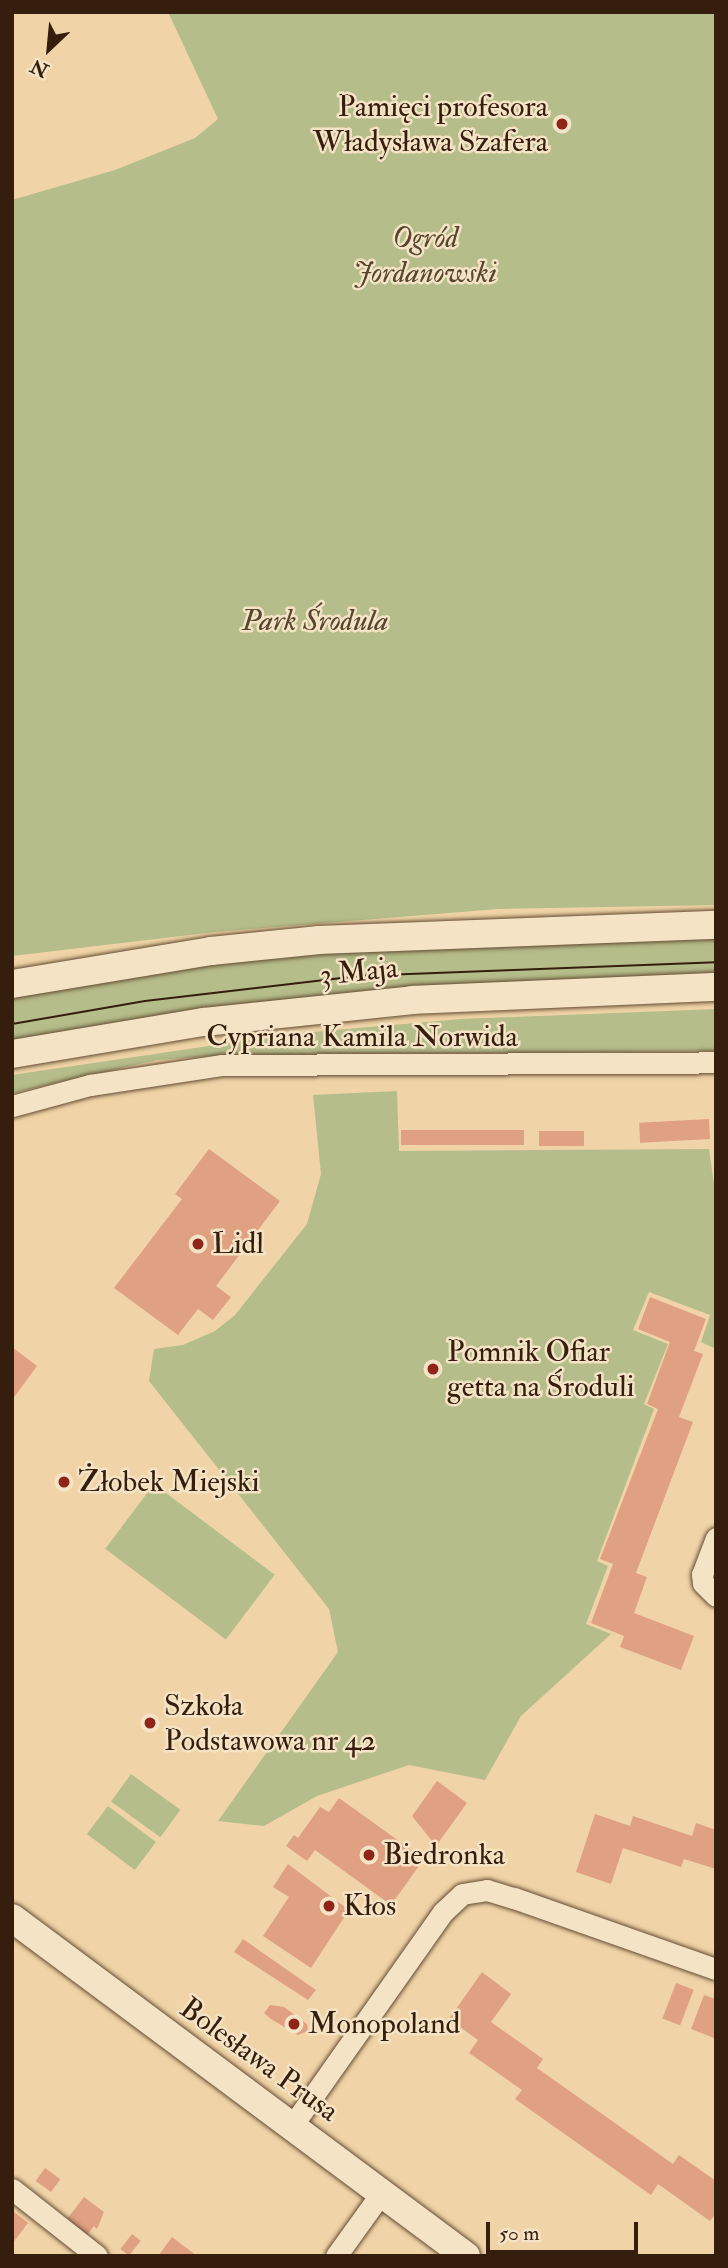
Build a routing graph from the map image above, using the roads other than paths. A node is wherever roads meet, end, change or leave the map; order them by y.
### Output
1 (716, 925) edge
2 (12, 984) edge
3 (716, 987) edge
4 (12, 1055) edge
5 (716, 1062) edge
6 (12, 1106) edge
7 (716, 1538) edge
8 (716, 1596) edge
9 (12, 1918) edge
10 (716, 1969) edge
11 (292, 2126) junction
12 (12, 2189) edge
13 (382, 2192) junction
14 (97, 2256) edge
15 (336, 2256) edge
16 (466, 2256) edge

1 - 2 main road, 3 Maja
3 - 4 main road, 3 Maja
5 - 6 street, Cypriana Kamila Norwida
7 - 8 street
9 - 11 main road, Bolesława Prusa
10 - 11 street
11 - 13 main road, Bolesława Prusa
12 - 14 street
13 - 15 street
13 - 16 main road, Bolesława Prusa

